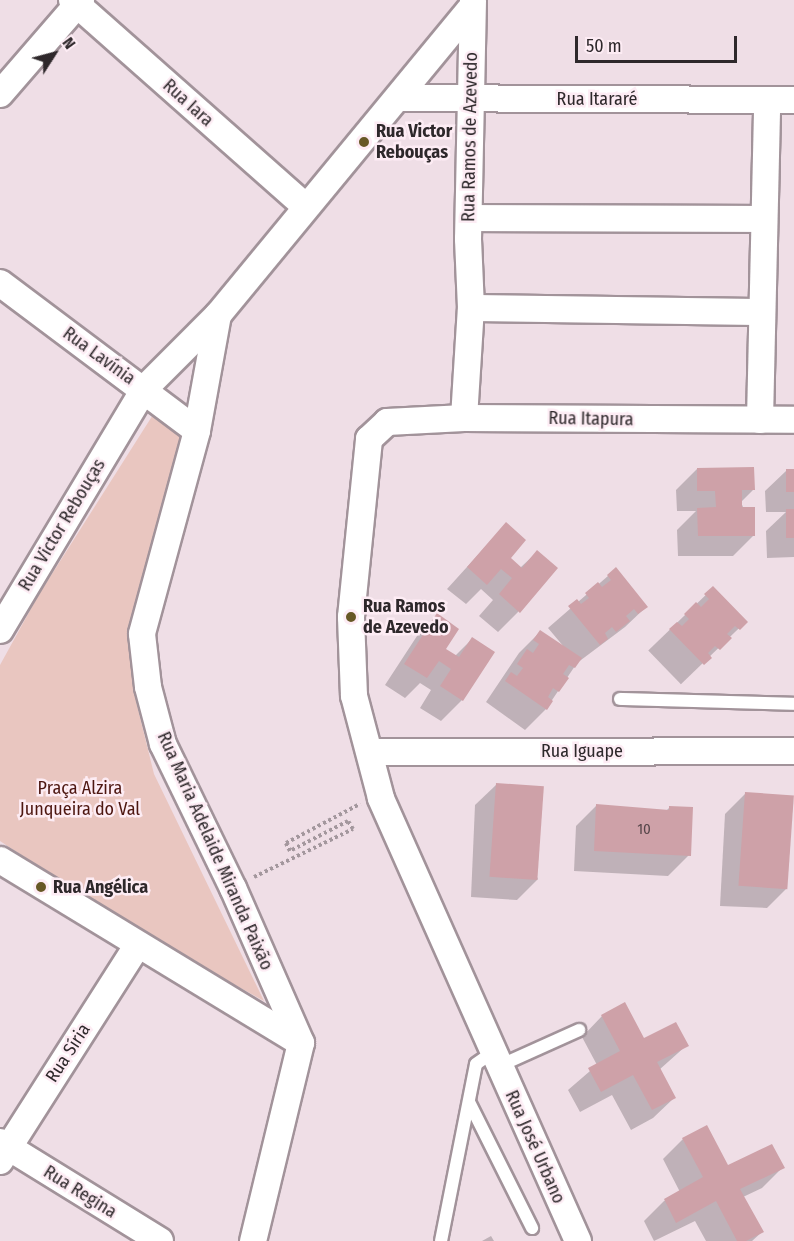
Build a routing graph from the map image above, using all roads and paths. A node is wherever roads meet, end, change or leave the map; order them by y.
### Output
1 (77, 2) edge
2 (472, 4) edge
3 (0, 94) edge
4 (401, 98) junction
5 (471, 98) junction
6 (767, 100) junction
7 (794, 100) edge
8 (305, 206) junction
9 (470, 218) junction
10 (763, 219) junction
11 (0, 283) edge
12 (471, 308) junction
13 (761, 312) junction
14 (218, 315) junction
15 (144, 389) junction
16 (464, 417) junction
17 (760, 420) junction
18 (794, 420) edge
19 (197, 431) junction
20 (9, 594) edge
21 (0, 630) edge
22 (620, 699) dead end
23 (794, 704) edge
24 (794, 751) edge
25 (370, 752) junction
26 (381, 798) junction
27 (0, 860) edge
28 (233, 888) junction
29 (137, 946) junction
30 (579, 1030) dead end
31 (301, 1043) junction
32 (496, 1059) junction
33 (469, 1102) junction
34 (3, 1150) edge
35 (532, 1228) dead end
36 (160, 1241) edge
37 (253, 1241) edge
38 (441, 1241) edge
39 (578, 1241) edge

1 - 3 street
1 - 8 street, Rua Iara
2 - 4 street, Rua Victor Rebouças
2 - 5 street, Rua Ramos de Azevedo
4 - 5 street, Rua Itararé
4 - 8 street, Rua Victor Rebouças
5 - 6 street, Rua Itararé
5 - 9 street, Rua Ramos de Azevedo
6 - 7 street, Rua Itararé
6 - 10 street
8 - 14 street, Rua Victor Rebouças
9 - 10 street
9 - 12 street, Rua Ramos de Azevedo
10 - 13 street
11 - 15 street, Rua Lavínia
12 - 13 street
12 - 16 street, Rua Ramos de Azevedo
13 - 17 street
14 - 15 street, Rua Victor Rebouças
14 - 19 street, Rua Maria Adelaide Miranda Paixão
15 - 19 street, Rua Lavínia
15 - 20 street, Rua Victor Rebouças
16 - 17 street, Rua Itapura
16 - 25 street, Rua Itapura
17 - 18 street, Rua Itapura
19 - 28 street, Rua Maria Adelaide Miranda Paixão
20 - 21 street, Rua Victor Rebouças
22 - 23 lane
24 - 25 street, Rua Iguape
25 - 26 street
26 - 28 path
26 - 32 street
27 - 29 street
28 - 31 street, Rua Maria Adelaide Miranda Paixão
29 - 31 street
29 - 34 street, Rua Síria
30 - 32 lane
31 - 37 street
32 - 33 lane
32 - 39 street, Rua José Urbano
33 - 35 lane
33 - 38 lane
34 - 36 street, Rua Regina

